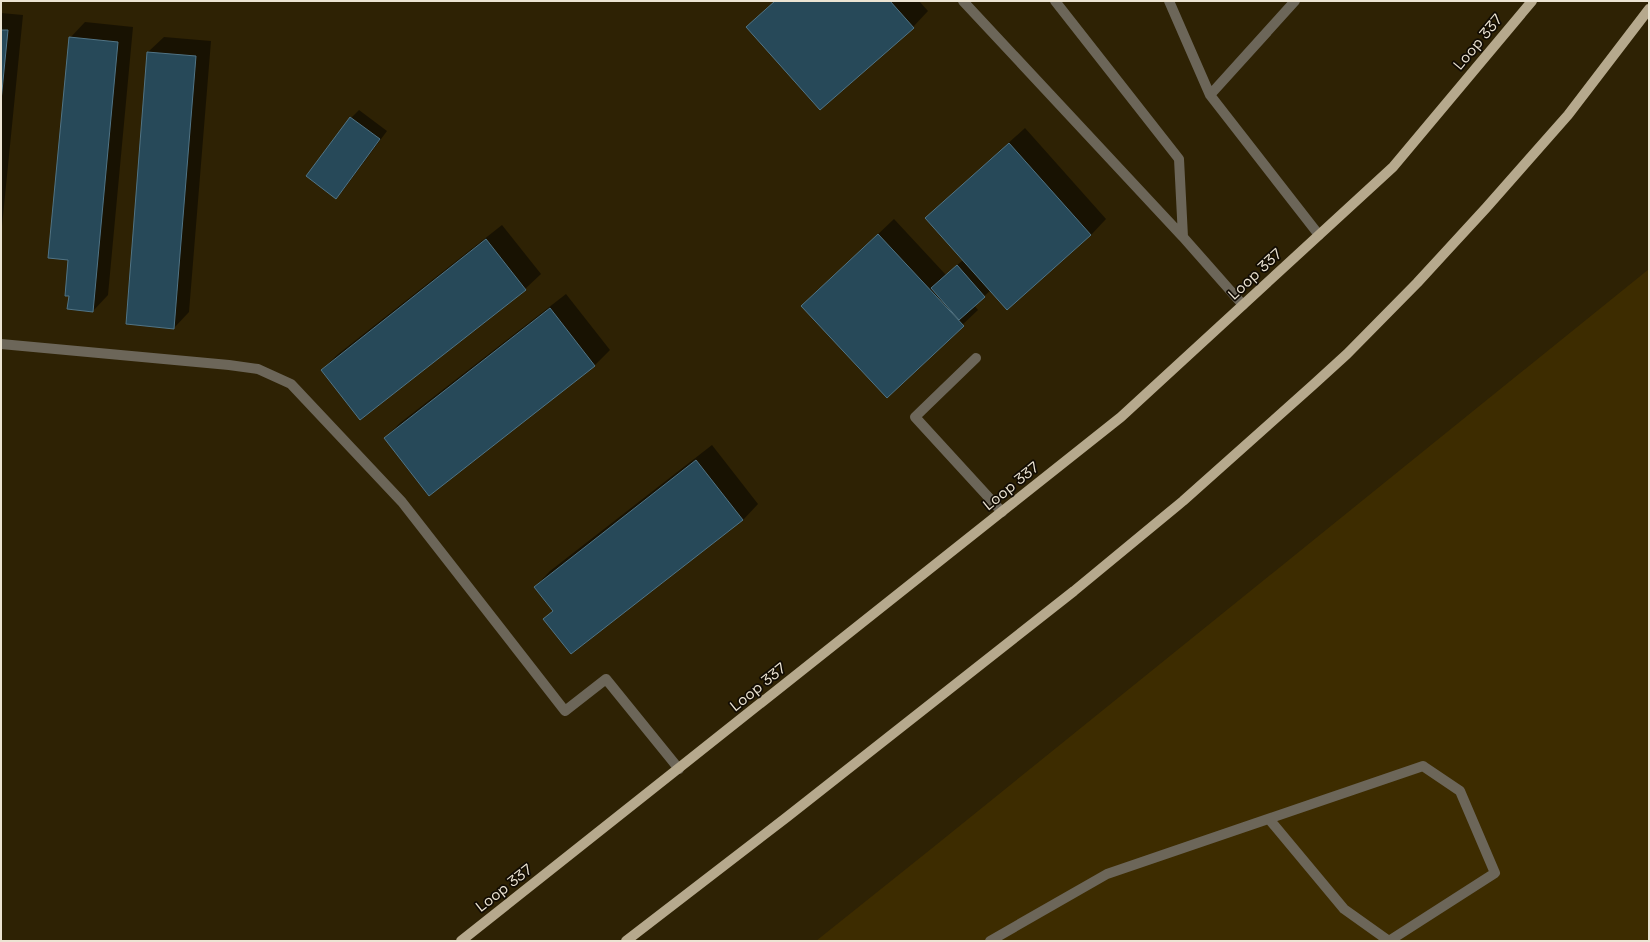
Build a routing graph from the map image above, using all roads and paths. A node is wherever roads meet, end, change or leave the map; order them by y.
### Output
1 (963, 1) edge
2 (1055, 1) edge
3 (1169, 1) edge
4 (1295, 1) edge
5 (1532, 1) edge
6 (1649, 9) edge
7 (1210, 95) junction
8 (1319, 235) junction
9 (1183, 237) junction
10 (1243, 305) junction
11 (1, 344) edge
12 (976, 358) dead end
13 (1002, 512) junction
14 (679, 769) junction
15 (1270, 818) junction
16 (461, 941) edge
17 (626, 941) edge
18 (990, 941) edge

1 - 9 lane
2 - 9 lane
3 - 7 lane
4 - 7 lane
5 - 8 main road, Loop 337
6 - 17 main road
7 - 8 lane
8 - 10 main road, Loop 337
9 - 10 lane
10 - 13 main road, Loop 337
11 - 14 lane
12 - 13 lane
13 - 14 main road, Loop 337
14 - 16 main road, Loop 337
15 - 15 lane
15 - 18 lane

